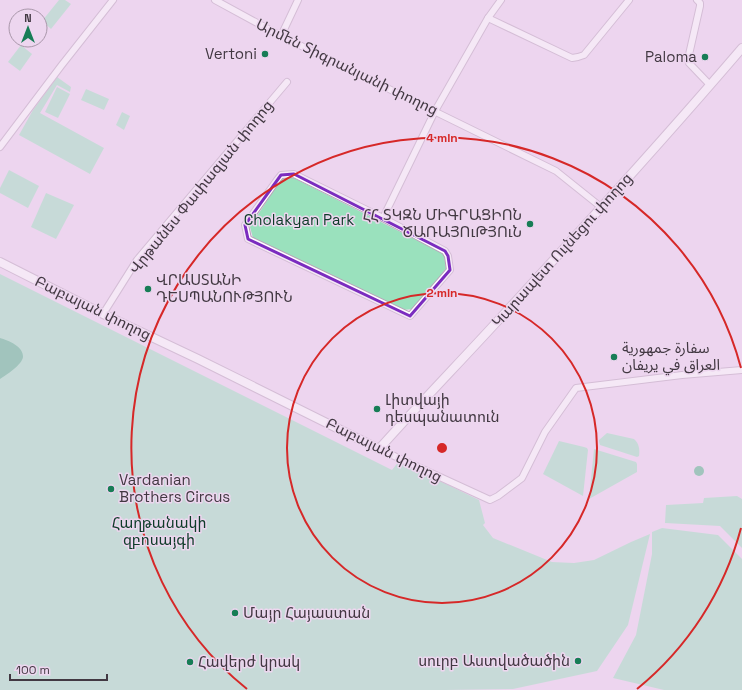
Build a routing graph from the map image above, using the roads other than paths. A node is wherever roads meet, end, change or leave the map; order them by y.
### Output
1 (113, 0) edge
2 (215, 0) edge
3 (298, 0) edge
4 (502, 0) edge
5 (629, 0) edge
6 (697, 0) edge
7 (488, 18) junction
8 (281, 36) junction
9 (742, 48) edge
10 (287, 82) dead end
11 (710, 85) junction
12 (435, 111) junction
13 (0, 147) edge
14 (602, 207) junction
15 (383, 218) junction
16 (0, 262) edge
17 (103, 314) junction
18 (742, 370) edge
19 (379, 448) junction

1 - 13 street
2 - 8 street, Արմեն Տիգրանյանի փողոց
3 - 8 street
4 - 7 street
5 - 7 street
6 - 11 street
7 - 12 street
8 - 12 street, Արմեն Տիգրանյանի փողոց
9 - 11 street, Կարապետ Ուլնեցու փողոց
10 - 17 street, Վրթանես Փափազյան փողոց
11 - 14 street, Կարապետ Ուլնեցու փողոց
12 - 14 street, Արմեն Տիգրանյանի փողոց
12 - 15 street
14 - 19 street, Կարապետ Ուլնեցու փողոց
15 - 15 street
16 - 17 street, Բաբայան փողոց
17 - 19 street, Բաբայան փողոց
18 - 19 street, Բաբայան փողոց

